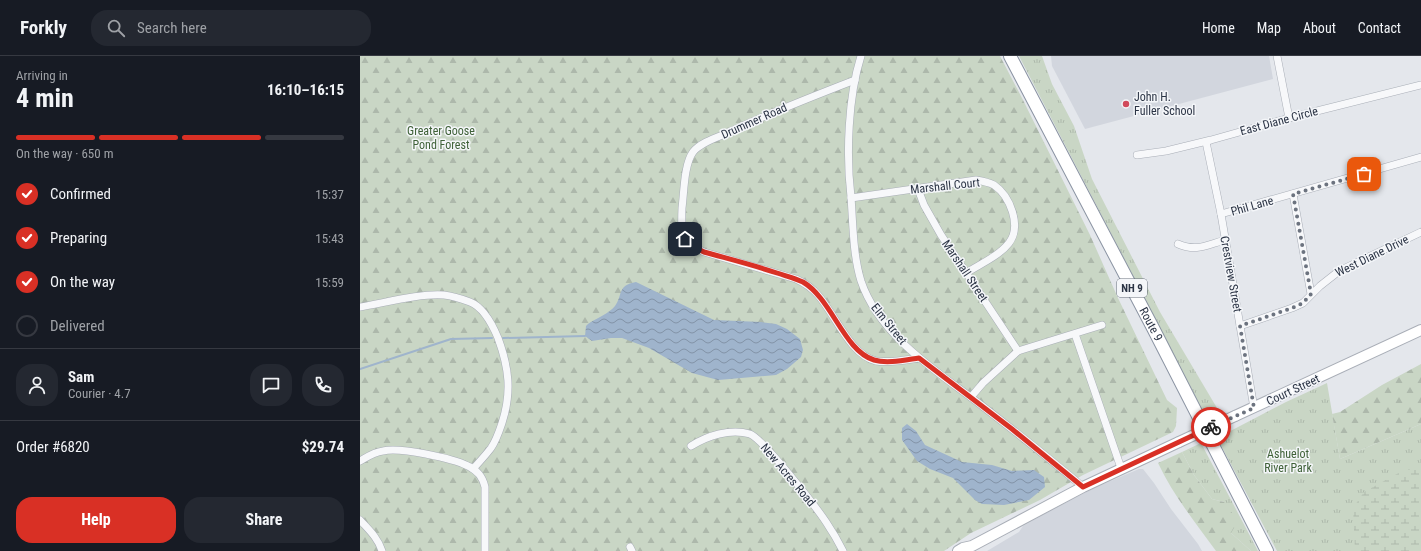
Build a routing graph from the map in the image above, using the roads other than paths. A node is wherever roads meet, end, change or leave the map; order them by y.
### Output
1 (861, 56) edge
2 (1010, 56) edge
3 (1277, 56) edge
4 (855, 80) junction
5 (1421, 85) edge
6 (1289, 118) junction
7 (1206, 142) junction
8 (1137, 156) dead end
9 (1421, 157) edge
10 (918, 189) junction
11 (1293, 194) junction
12 (851, 198) junction
13 (1221, 214) junction
14 (1421, 232) edge
15 (1225, 240) junction
16 (1178, 244) dead end
17 (966, 272) junction
18 (1311, 294) junction
19 (360, 307) edge
20 (1102, 325) dead end
21 (1240, 326) junction
22 (1421, 330) edge
23 (1075, 334) junction
24 (1018, 351) junction
25 (919, 358) junction
26 (970, 397) junction
27 (1254, 408) junction
28 (691, 446) dead end
29 (360, 461) edge
30 (1121, 468) junction
31 (473, 469) junction
32 (1083, 487) junction
33 (360, 520) edge
34 (971, 549) edge
35 (382, 551) edge
36 (485, 551) edge
37 (843, 551) edge
38 (958, 551) edge
39 (1267, 551) edge

1 - 4 street, Elm Street
2 - 39 highway, Route 9 / NH 9
3 - 6 street
4 - 12 street, Elm Street
4 - 25 street, Drummer Road
5 - 6 street, East Diane Circle
6 - 7 street, East Diane Circle
7 - 8 street, East Diane Circle
7 - 13 street, Crestview Street
9 - 11 street, Phil Lane
10 - 12 street, Marshall Court
10 - 17 street, Marshall Street
10 - 17 street, Marshall Court
11 - 13 street, Phil Lane
11 - 18 street
12 - 25 street, Elm Street
13 - 15 street, Crestview Street
14 - 18 street, West Diane Drive
15 - 16 street
15 - 21 street, Crestview Street
17 - 24 street, Marshall Street
18 - 21 street, West Diane Drive
19 - 31 street
20 - 23 street
21 - 27 street, Crestview Street
22 - 27 main road, Court Street
23 - 24 street
23 - 30 street
24 - 26 street
25 - 26 street, Elm Street
26 - 32 street, Elm Street
27 - 30 main road, Court Street, bridge
28 - 37 street, New Acres Road
29 - 31 street
30 - 32 main road, Court Street
31 - 36 street
32 - 34 main road, Court Street
33 - 35 street
34 - 38 main road, Court Street

